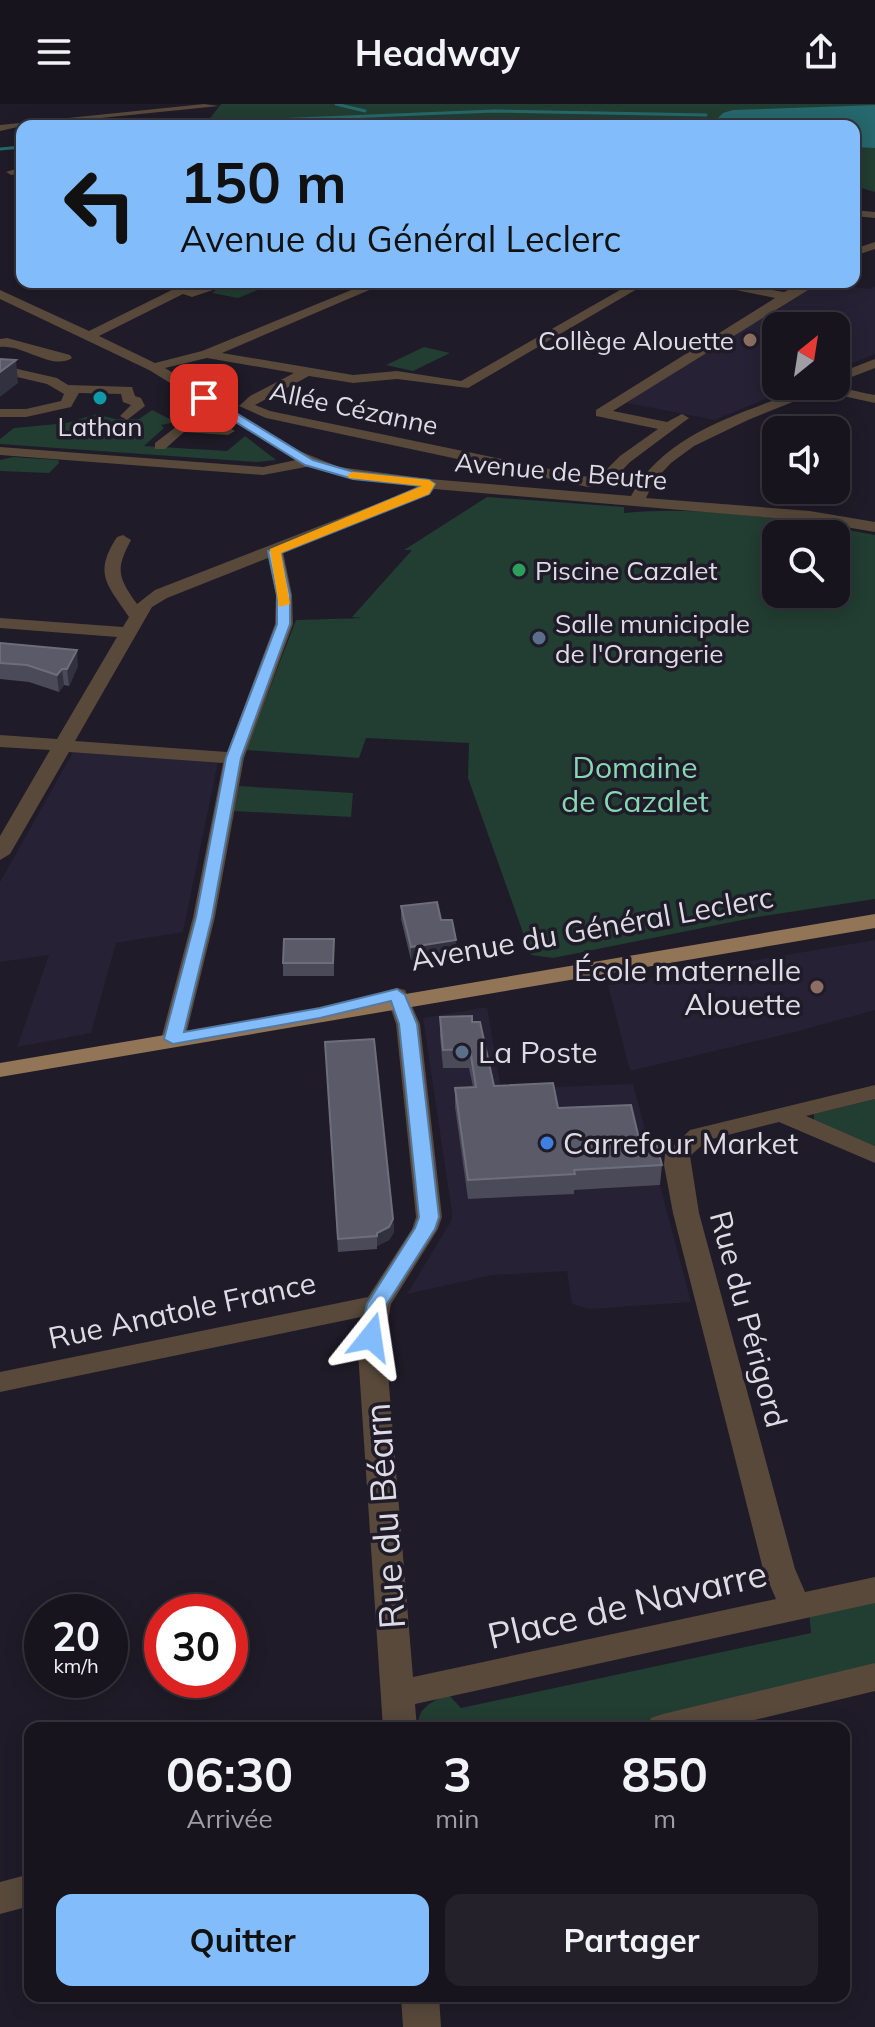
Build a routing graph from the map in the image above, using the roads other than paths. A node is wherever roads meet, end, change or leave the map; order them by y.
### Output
1 (215, 105) edge
2 (41, 109) dead end
3 (64, 119) junction
4 (56, 120) edge
5 (198, 120) edge
6 (367, 288) edge
7 (633, 288) edge
8 (738, 288) edge
9 (803, 288) edge
10 (182, 290) dead end
11 (0, 293) edge
12 (16, 295) junction
13 (786, 296) junction
14 (0, 307) edge
15 (91, 335) junction
16 (0, 343) edge
17 (207, 354) junction
18 (65, 358) dead end
19 (875, 363) edge
20 (154, 367) junction
21 (0, 369) edge
22 (307, 371) junction
23 (850, 373) edge
24 (106, 381) dead end
25 (85, 387) junction
26 (68, 389) junction
27 (850, 394) edge
28 (875, 399) edge
29 (789, 400) edge
30 (0, 413) edge
31 (127, 416) dead end
32 (676, 422) junction
33 (250, 427) junction
34 (724, 427) junction
35 (228, 431) junction
36 (160, 446) dead end
37 (213, 446) dead end
38 (0, 451) edge
39 (309, 462) junction
40 (429, 484) junction
41 (636, 501) junction
42 (875, 527) edge
43 (123, 540) dead end
44 (275, 551) junction
45 (136, 615) junction
46 (0, 623) edge
47 (126, 632) junction
48 (0, 741) edge
49 (62, 745) junction
50 (234, 758) junction
51 (0, 854) edge
52 (875, 911) edge
53 (875, 921) edge
54 (398, 998) junction
55 (173, 1039) junction
56 (0, 1070) edge
57 (875, 1092) edge
58 (781, 1114) junction
59 (875, 1155) edge
60 (377, 1304) junction
61 (0, 1382) edge
62 (875, 1590) edge
63 (796, 1607) junction
64 (875, 1677) edge
65 (397, 1694) junction
66 (726, 1721) edge
67 (399, 1722) edge
68 (24, 1892) edge
69 (0, 1898) edge
70 (420, 2002) edge
71 (422, 2027) edge

1 - 3 street
1 - 5 street
2 - 3 street
3 - 4 street
6 - 17 street
7 - 22 street
8 - 13 street
9 - 13 street
10 - 15 street
11 - 12 street, Avenue de Beutre
12 - 14 street
12 - 15 street, Avenue de Beutre
13 - 32 street
15 - 20 street, Avenue de Beutre
16 - 18 street
17 - 20 street
17 - 22 street
19 - 23 street
20 - 33 street, Avenue de Beutre
21 - 26 street
22 - 32 street, Allée Cézanne
24 - 25 street
25 - 26 street
25 - 31 street
26 - 30 street
27 - 28 street
29 - 34 street
32 - 34 street
33 - 35 street
33 - 39 street, Avenue de Beutre
34 - 41 street
35 - 36 street
35 - 37 street
38 - 39 street
39 - 40 street, Avenue de Beutre
40 - 41 street, Avenue de Beutre
40 - 44 street
41 - 42 street, Avenue de Beutre
43 - 45 street
44 - 45 street
44 - 50 street
45 - 47 street
46 - 47 street
47 - 49 street
48 - 49 street
49 - 50 street
49 - 51 street
50 - 55 street
52 - 54 main road, Avenue du Général Leclerc
53 - 54 main road, Avenue du Général Leclerc
54 - 55 main road, Avenue du Général Leclerc
54 - 60 street
55 - 56 main road, Avenue du Général Leclerc
57 - 58 street, Rue du Périgord
58 - 59 street
58 - 63 street, Rue du Périgord
60 - 61 street, Rue Anatole France
60 - 65 street, Rue du Béarn
62 - 63 street, Place de Navarre
63 - 65 street, Place de Navarre
64 - 66 street
65 - 67 street, Rue du Béarn
68 - 69 street
70 - 71 street

